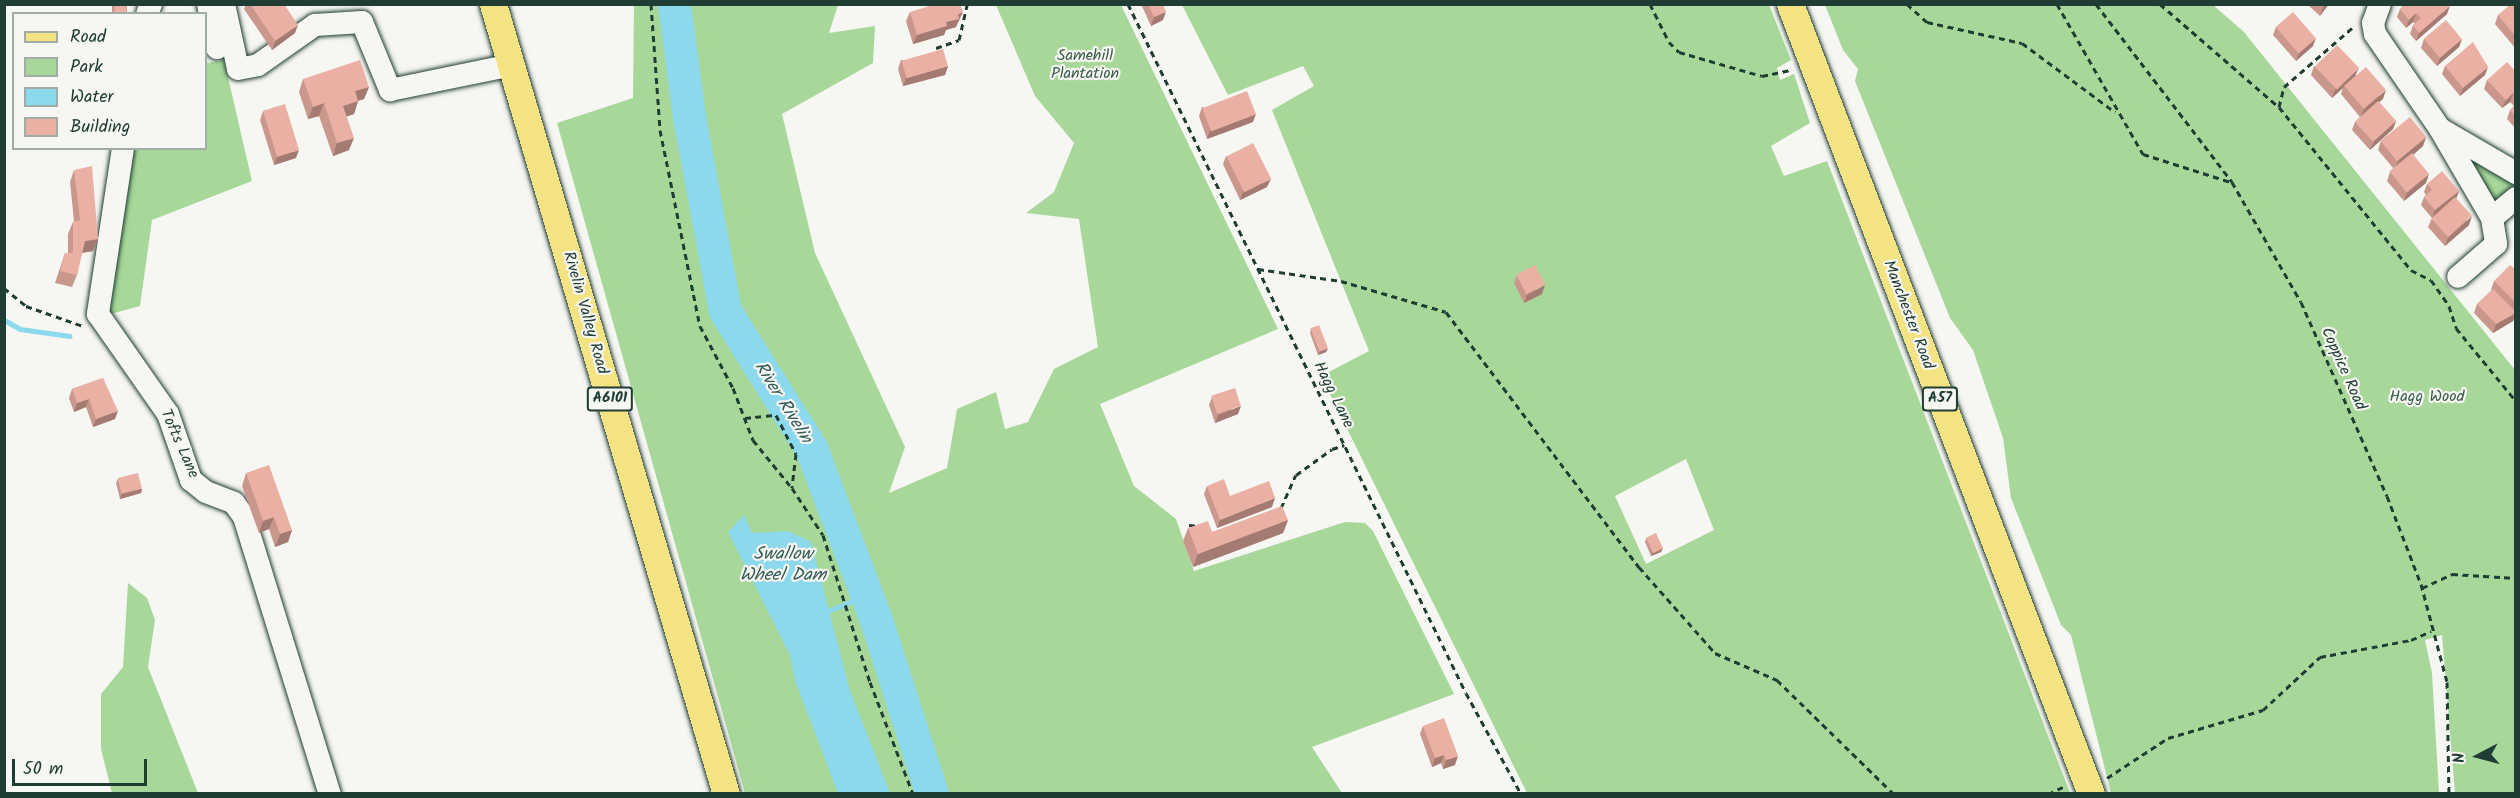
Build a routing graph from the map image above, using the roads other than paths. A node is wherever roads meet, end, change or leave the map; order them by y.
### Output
1 (208, 4) edge
2 (224, 4) edge
3 (493, 4) edge
4 (1790, 4) edge
5 (2376, 14) edge
6 (217, 48) dead end
7 (512, 65) junction
8 (2440, 129) junction
9 (123, 150) edge
10 (2516, 173) edge
11 (2516, 198) edge
12 (2492, 218) junction
13 (2458, 277) dead end
14 (2100, 786) edge
15 (330, 794) edge
16 (726, 794) edge

1 - 6 street
2 - 7 street
3 - 7 main road, Rivelin Valley Road / A6101
4 - 14 main road, Manchester Road / A57
5 - 8 street
7 - 16 main road, Rivelin Valley Road / A6101
8 - 10 street
8 - 12 street
9 - 15 street, Tofts Lane
11 - 12 street
12 - 13 street

